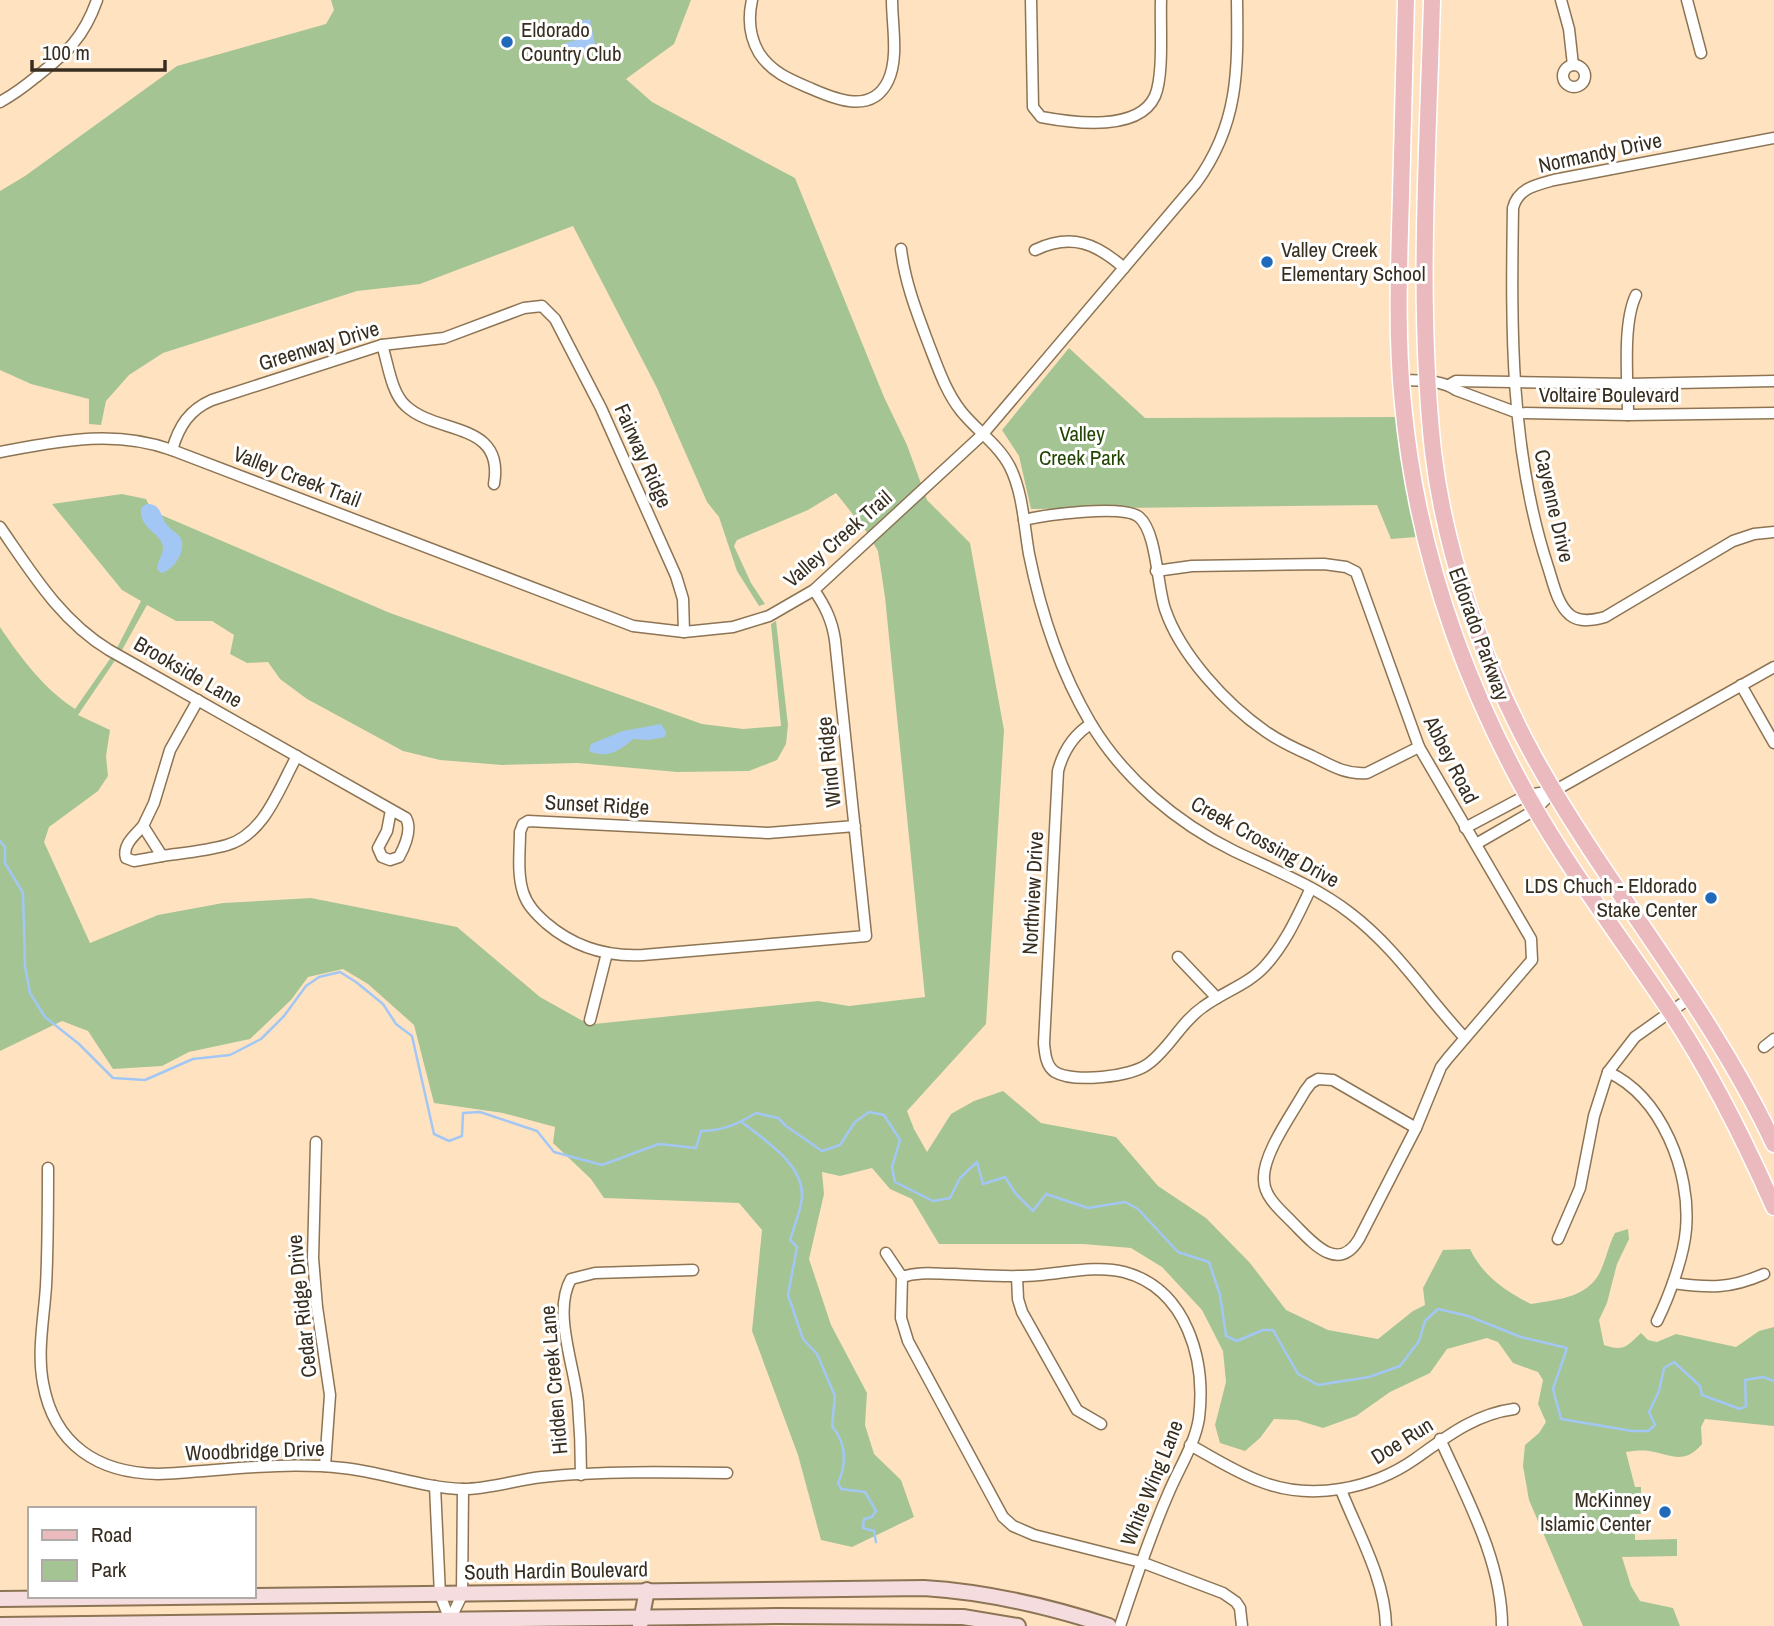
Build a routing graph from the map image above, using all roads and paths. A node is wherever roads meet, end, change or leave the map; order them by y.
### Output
1 (97, 0) edge
2 (752, 0) edge
3 (892, 0) edge
4 (1031, 0) edge
5 (1161, 0) edge
6 (1237, 0) edge
7 (1406, 0) edge
8 (1432, 0) edge
9 (1561, 0) edge
10 (1687, 0) edge
11 (1701, 53) dead end
12 (1573, 65) dead end
13 (0, 102) edge
14 (1774, 138) edge
15 (901, 249) dead end
16 (1035, 250) dead end
17 (1124, 268) junction
18 (1512, 278) joint
19 (1636, 295) dead end
20 (542, 306) joint
21 (382, 345) junction
22 (1401, 380) junction
23 (1427, 381) junction
24 (1774, 381) edge
25 (1516, 383) junction
26 (1628, 384) junction
27 (1449, 385) junction
28 (1774, 413) edge
29 (1518, 414) junction
30 (1628, 415) junction
31 (982, 435) junction
32 (173, 450) junction
33 (0, 452) edge
34 (494, 484) dead end
35 (1024, 520) junction
36 (0, 527) edge
37 (1774, 532) edge
38 (1156, 571) junction
39 (814, 590) junction
40 (684, 632) junction
41 (1774, 667) edge
42 (1741, 685) junction
43 (198, 700) junction
44 (1091, 724) junction
45 (1774, 743) edge
46 (1419, 747) junction
47 (297, 756) junction
48 (1554, 791) junction
49 (1527, 795) junction
50 (391, 810) junction
51 (1535, 810) junction
52 (143, 826) junction
53 (855, 826) junction
54 (1465, 828) junction
55 (1476, 844) junction
56 (162, 856) junction
57 (1311, 888) junction
58 (866, 936) joint
59 (607, 953) junction
60 (1178, 957) dead end
61 (1217, 998) junction
62 (1690, 998) junction
63 (1671, 1012) junction
64 (590, 1020) dead end
65 (1465, 1037) junction
66 (1774, 1040) edge
67 (1763, 1046) dead end
68 (1608, 1072) junction
69 (1416, 1128) junction
70 (316, 1142) dead end
71 (1774, 1144) edge
72 (48, 1168) dead end
73 (1774, 1207) edge
74 (1558, 1240) dead end
75 (886, 1253) dead end
76 (693, 1270) dead end
77 (1764, 1274) dead end
78 (902, 1277) junction
79 (1017, 1277) junction
80 (1673, 1283) junction
81 (1657, 1321) dead end
82 (1514, 1409) dead end
83 (1101, 1424) dead end
84 (1440, 1439) junction
85 (1191, 1444) junction
86 (325, 1466) junction
87 (727, 1473) dead end
88 (581, 1475) junction
89 (435, 1486) junction
90 (463, 1489) junction
91 (1341, 1490) junction
92 (1142, 1562) junction
93 (647, 1590) junction
94 (440, 1595) junction
95 (462, 1595) junction
96 (256, 1597) edge
97 (110, 1598) edge
98 (0, 1599) edge
99 (450, 1620) junction
100 (640, 1622) edge
101 (658, 1622) edge
102 (0, 1625) edge
103 (1018, 1626) edge
104 (1109, 1626) edge
105 (1120, 1626) edge
106 (1242, 1626) edge
107 (1386, 1626) edge
108 (1502, 1626) edge

1 - 13 street
2 - 3 street
4 - 5 street
6 - 17 street, Valley Creek Trail
7 - 22 main road, Eldorado Parkway
8 - 23 main road, Eldorado Parkway
9 - 12 street
10 - 11 street
14 - 18 street, Normandy Drive
15 - 31 street, Creek Crossing Drive
16 - 17 street
17 - 31 street, Valley Creek Trail
18 - 25 street, Cayenne Drive
19 - 26 street
20 - 21 street, Greenway Drive
20 - 40 street, Fairway Ridge
21 - 32 street, Greenway Drive
21 - 34 street
22 - 23 street, Voltaire Boulevard
22 - 49 main road, Eldorado Parkway
23 - 27 street, Voltaire Boulevard
23 - 48 main road, Eldorado Parkway
24 - 26 street, Voltaire Boulevard
25 - 26 street, Voltaire Boulevard
25 - 27 street, Voltaire Boulevard
25 - 29 street, Cayenne Drive
26 - 30 street
27 - 29 street, Voltaire Boulevard
28 - 30 street, Voltaire Boulevard
29 - 30 street, Voltaire Boulevard
29 - 37 street, Cayenne Drive
31 - 35 street, Creek Crossing Drive
31 - 39 street, Valley Creek Trail
32 - 33 street, Valley Creek Trail
32 - 40 street, Valley Creek Trail
35 - 38 street
35 - 44 street, Creek Crossing Drive
36 - 43 street, Brookside Lane
38 - 46 street
38 - 46 street, Abbey Road
39 - 40 street, Valley Creek Trail
39 - 53 street, Wind Ridge
41 - 42 street
42 - 45 street
42 - 48 street
43 - 47 street, Brookside Lane
43 - 52 street
44 - 57 street, Creek Crossing Drive
44 - 61 street, Northview Drive
46 - 54 street, Abbey Road
47 - 50 street, Brookside Lane
47 - 56 street
48 - 49 street
48 - 51 street
48 - 62 main road, Eldorado Parkway
49 - 51 main road, Eldorado Parkway
49 - 54 street
50 - 50 street, Brookside Lane
51 - 55 street
51 - 63 main road, Eldorado Parkway
52 - 56 street
52 - 56 street
53 - 58 street, Wind Ridge
53 - 59 street, Sunset Ridge
54 - 55 street, Abbey Road
55 - 65 street, Abbey Road
57 - 61 street
57 - 65 street, Creek Crossing Drive
58 - 59 street, Sunset Ridge
59 - 64 street
60 - 61 street
62 - 63 street
62 - 71 main road, Eldorado Parkway
63 - 68 street
63 - 73 main road, Eldorado Parkway
65 - 69 street
66 - 67 street
68 - 74 street
68 - 80 street
69 - 69 street
70 - 86 street, Cedar Ridge Drive
72 - 86 street, Woodbridge Drive
75 - 78 street
76 - 88 street, Hidden Creek Lane
77 - 80 street
78 - 79 street, White Wing Lane
78 - 92 street
79 - 83 street
79 - 85 street, White Wing Lane
80 - 81 street
82 - 84 street, Doe Run
84 - 91 street, Doe Run
84 - 108 street
85 - 91 street, Doe Run
85 - 92 street, White Wing Lane
86 - 89 street, Woodbridge Drive
87 - 88 street, Woodbridge Drive
88 - 90 street, Woodbridge Drive
89 - 90 street, Woodbridge Drive
89 - 94 street
90 - 95 street
91 - 107 street
92 - 105 street, White Wing Lane
92 - 106 street
93 - 95 main road, South Hardin Boulevard
93 - 100 main road
93 - 101 main road
93 - 104 main road, South Hardin Boulevard
94 - 95 main road, South Hardin Boulevard
94 - 96 main road, South Hardin Boulevard
94 - 99 street
95 - 99 street
97 - 98 main road, South Hardin Boulevard
99 - 100 main road
99 - 102 main road
100 - 101 main road
101 - 103 main road

